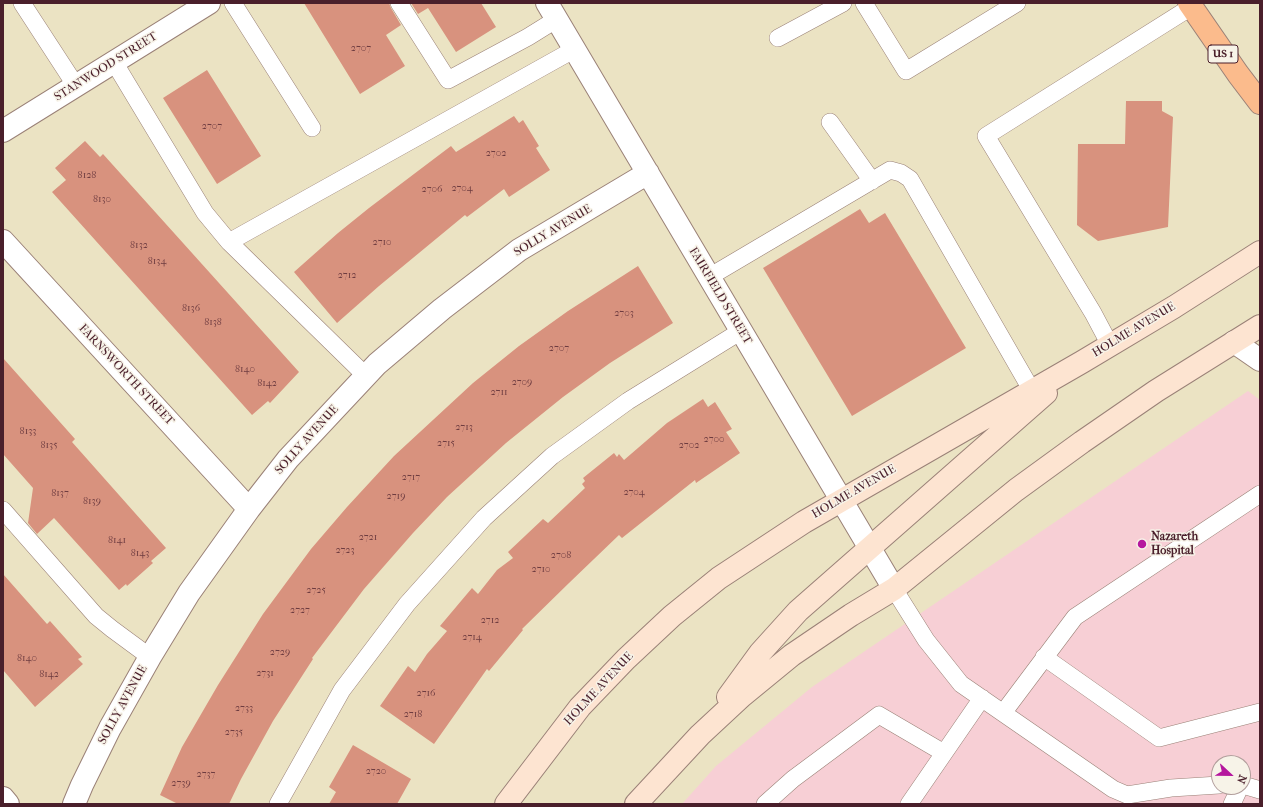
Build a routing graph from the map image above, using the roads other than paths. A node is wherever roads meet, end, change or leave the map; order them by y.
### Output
1 (22, 3) edge
2 (209, 3) edge
3 (233, 3) edge
4 (399, 3) edge
5 (843, 3) edge
6 (864, 3) edge
7 (1017, 3) edge
8 (1190, 5) edge
9 (552, 11) edge
10 (778, 38) dead end
11 (575, 49) junction
12 (114, 62) junction
13 (76, 86) junction
14 (1260, 103) edge
15 (830, 122) dead end
16 (312, 128) dead end
17 (3, 131) edge
18 (648, 173) junction
19 (872, 181) junction
20 (3, 241) edge
21 (229, 242) junction
22 (1260, 252) edge
23 (709, 277) junction
24 (1260, 326) edge
25 (741, 331) junction
26 (1234, 342) junction
27 (1110, 345) junction
28 (1260, 360) edge
29 (1082, 362) junction
30 (366, 376) junction
31 (1032, 390) junction
32 (1260, 494) edge
33 (840, 500) junction
34 (249, 509) junction
35 (3, 510) edge
36 (869, 548) junction
37 (894, 589) junction
38 (150, 657) junction
39 (1044, 657) junction
40 (982, 698) junction
41 (1260, 712) edge
42 (1003, 713) junction
43 (700, 735) junction
44 (944, 754) junction
45 (1211, 786) edge
46 (3, 798) edge
47 (1131, 799) edge
48 (8, 804) edge
49 (74, 804) edge
50 (278, 804) edge
51 (506, 804) edge
52 (636, 804) edge
53 (765, 804) edge
54 (909, 804) edge

1 - 13 lane
2 - 12 street, STANWOOD STREET
3 - 16 lane
4 - 9 lane
5 - 10 lane
6 - 7 lane
8 - 14 highway, US 1
8 - 27 lane
9 - 11 street, FAIRFIELD STREET
11 - 18 street, FAIRFIELD STREET
11 - 21 lane
12 - 13 street, STANWOOD STREET
12 - 21 lane
13 - 17 street, STANWOOD STREET
15 - 19 lane
18 - 23 street, FAIRFIELD STREET
18 - 30 street, SOLLY AVENUE
19 - 23 lane
19 - 31 lane
20 - 34 street, FARNSWORTH STREET
21 - 30 lane
22 - 27 main road, HOLME AVENUE
23 - 25 street, FAIRFIELD STREET
24 - 26 main road
25 - 33 street, FAIRFIELD STREET
25 - 50 lane
26 - 28 street
26 - 37 main road
27 - 29 main road, HOLME AVENUE
29 - 31 main road, HOLME AVENUE
29 - 36 main road
30 - 34 street, SOLLY AVENUE
31 - 33 main road, HOLME AVENUE
32 - 39 lane
33 - 36 street, FAIRFIELD STREET
33 - 51 main road, HOLME AVENUE
34 - 38 street, SOLLY AVENUE
35 - 38 lane
36 - 37 street, FAIRFIELD STREET
36 - 43 main road
37 - 40 lane
37 - 43 main road
38 - 49 street, SOLLY AVENUE
39 - 41 lane
39 - 42 lane
40 - 42 lane
40 - 44 lane
42 - 47 lane
43 - 52 main road
44 - 53 lane
44 - 54 lane
45 - 47 lane
46 - 48 street

